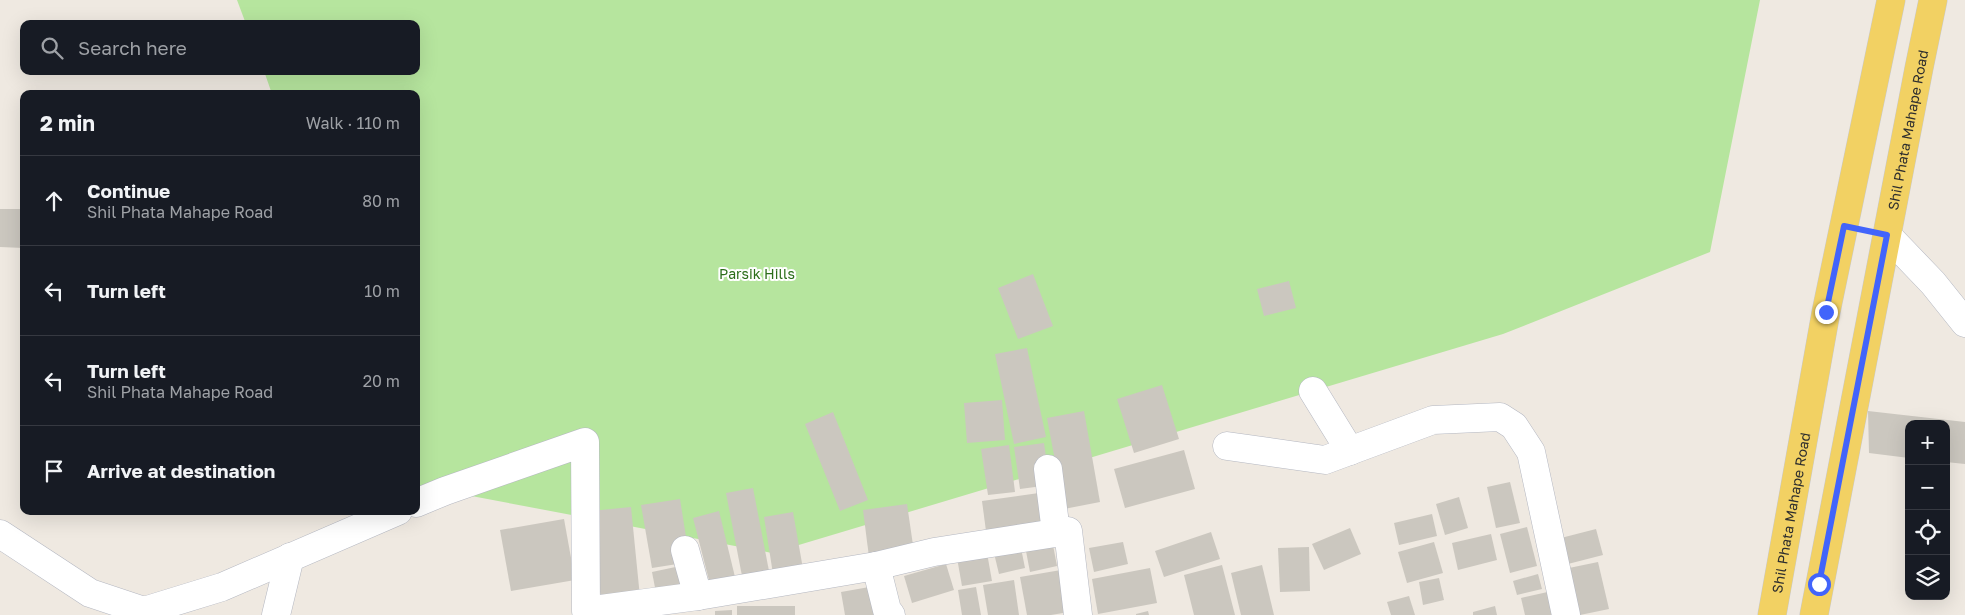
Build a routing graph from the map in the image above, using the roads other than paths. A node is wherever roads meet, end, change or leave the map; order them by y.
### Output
1 (1891, 0) edge
2 (1933, 0) edge
3 (1844, 226) junction
4 (1887, 235) junction
5 (1965, 323) edge
6 (1313, 391) dead end
7 (1227, 446) dead end
8 (1350, 451) junction
9 (1048, 469) dead end
10 (420, 501) edge
11 (389, 515) edge
12 (1056, 532) junction
13 (0, 534) edge
14 (685, 550) dead end
15 (290, 557) junction
16 (876, 566) junction
17 (698, 596) junction
18 (276, 615) edge
19 (891, 615) edge
20 (1078, 615) edge
21 (1566, 615) edge
22 (1772, 615) edge
23 (1814, 615) edge

1 - 3 main road, Shil Phata Mahape Road
2 - 4 main road, Shil Phata Mahape Road
3 - 4 main road
3 - 22 main road, Shil Phata Mahape Road
4 - 5 street
4 - 23 main road, Shil Phata Mahape Road
6 - 8 street
7 - 8 street
8 - 21 street
9 - 12 street
10 - 17 street
11 - 15 street
12 - 16 street
12 - 20 street
13 - 15 street
14 - 17 street
15 - 18 street
16 - 17 street
16 - 19 street

